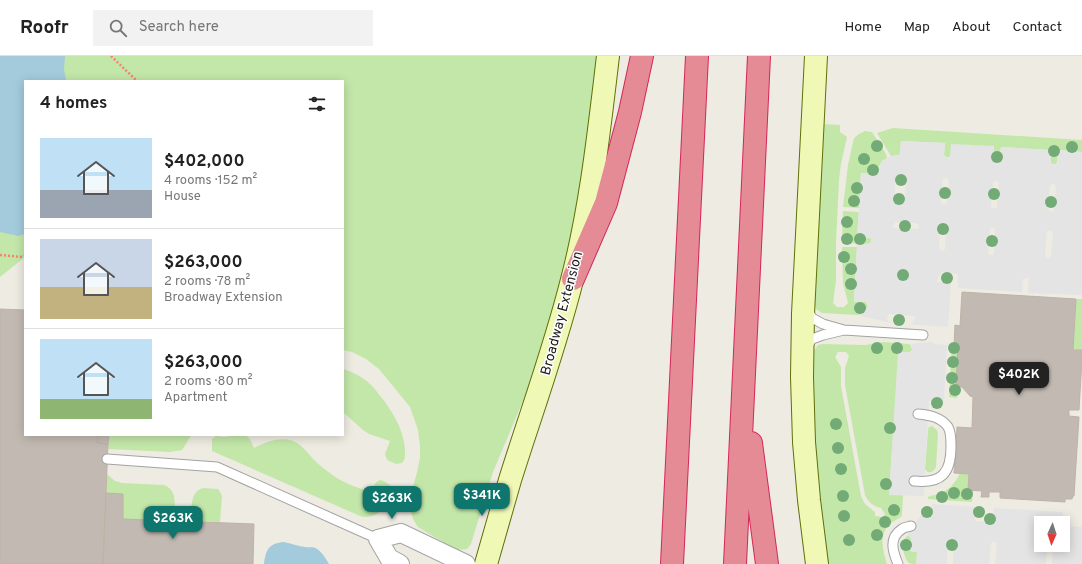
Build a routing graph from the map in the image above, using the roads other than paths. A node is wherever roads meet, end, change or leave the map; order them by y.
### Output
1 (608, 56) edge
2 (642, 56) edge
3 (696, 56) edge
4 (759, 56) edge
5 (816, 56) edge
6 (573, 279) junction
7 (803, 302) junction
8 (844, 330) junction
9 (923, 334) dead end
10 (802, 354) junction
11 (744, 387) junction
12 (918, 414) dead end
13 (107, 459) dead end
14 (914, 481) dead end
15 (911, 526) dead end
16 (378, 539) junction
17 (391, 562) edge
18 (466, 564) edge
19 (486, 564) edge
20 (672, 564) edge
21 (735, 564) edge
22 (767, 564) edge
23 (817, 564) edge
24 (898, 564) edge

1 - 6 main road, Broadway Extension
2 - 6 highway
3 - 20 highway
4 - 11 highway
5 - 7 main road
6 - 19 main road, Broadway Extension
7 - 8 lane
7 - 10 main road
8 - 9 lane
8 - 10 lane
10 - 23 main road
11 - 21 highway
11 - 22 highway
12 - 14 lane
13 - 16 lane
15 - 24 lane
16 - 17 street
16 - 18 street

